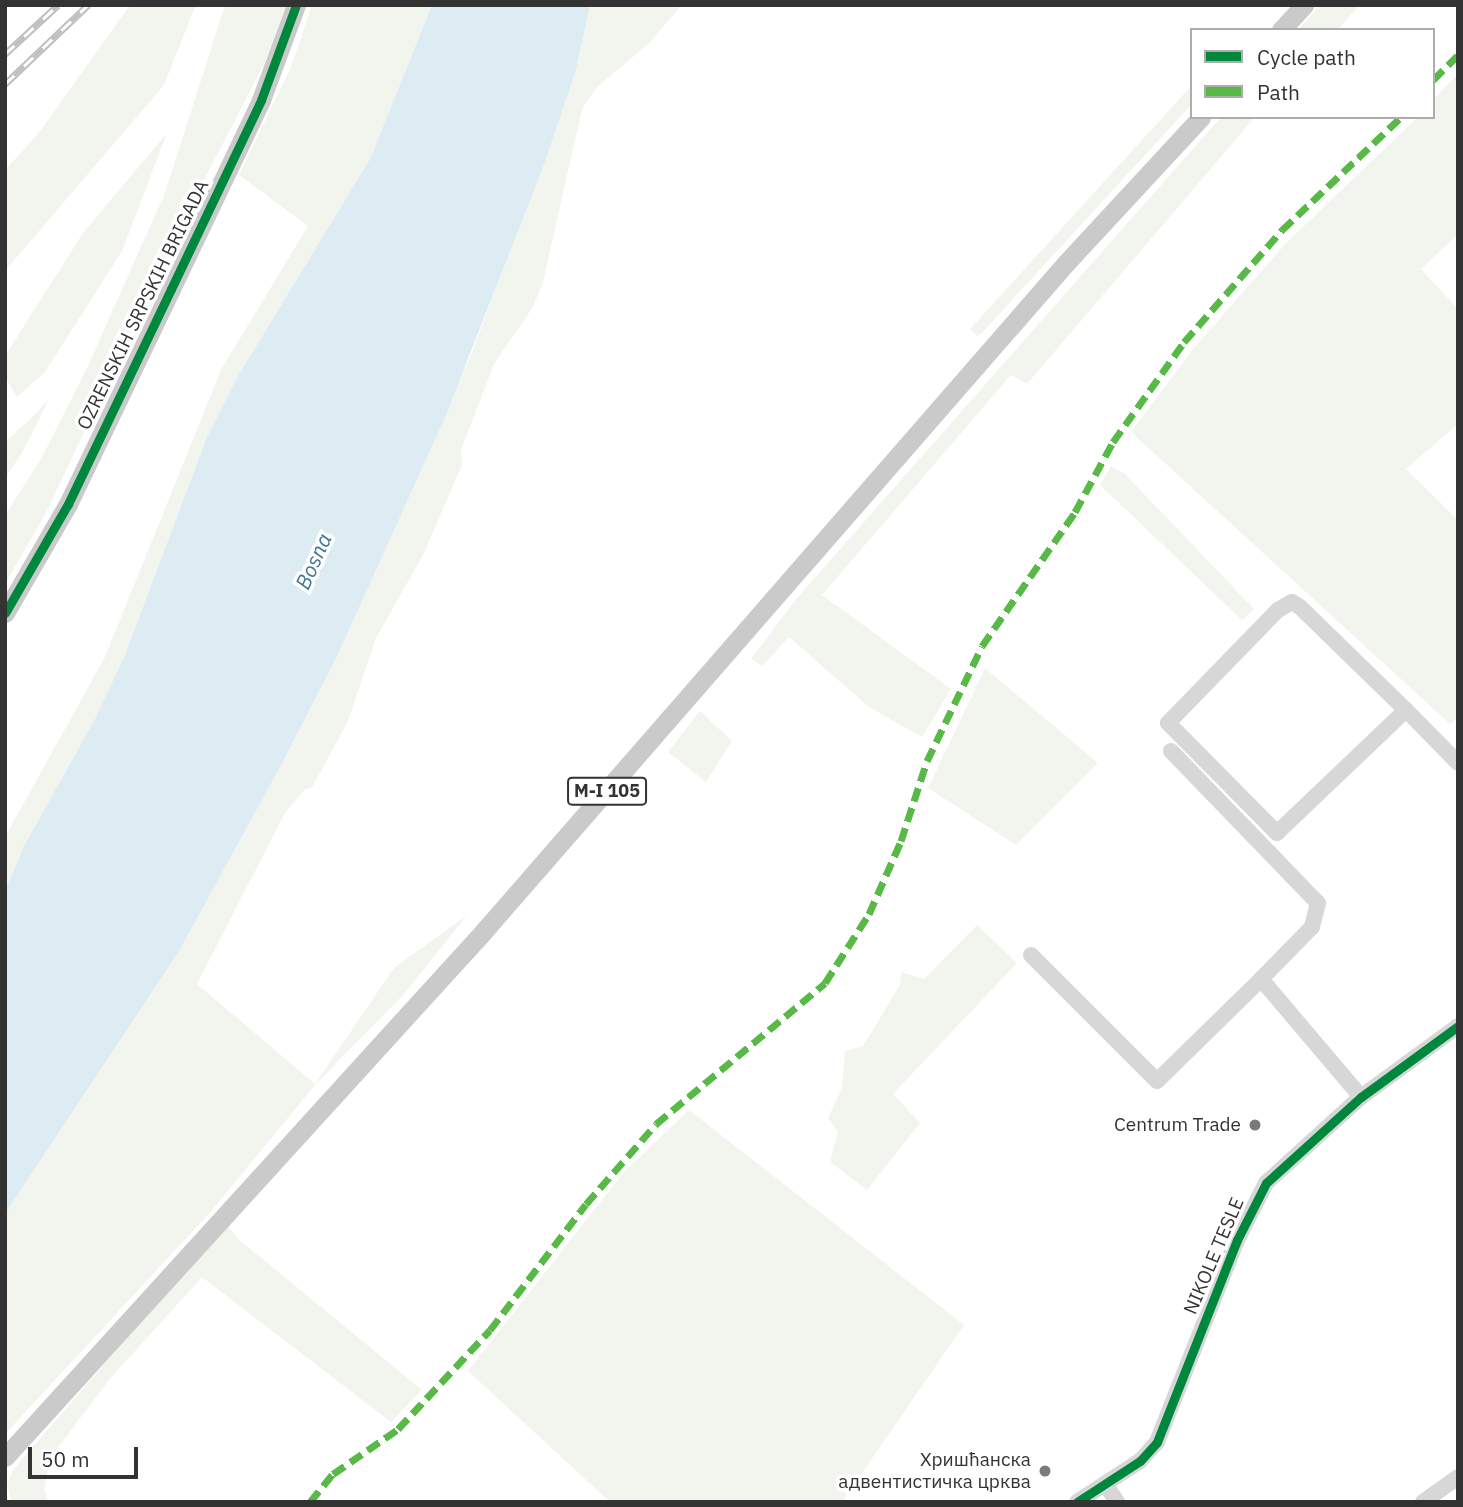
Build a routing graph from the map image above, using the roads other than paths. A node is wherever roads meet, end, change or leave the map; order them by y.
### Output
1 (296, 5) edge
2 (1304, 5) edge
3 (1283, 28) edge
4 (1199, 119) edge
5 (5, 613) edge
6 (1406, 710) junction
7 (1171, 751) dead end
8 (1458, 763) edge
9 (1031, 955) dead end
10 (1261, 979) junction
11 (1458, 1026) edge
12 (1361, 1097) junction
13 (5, 1457) edge
14 (1458, 1477) edge
15 (1105, 1483) junction
16 (1077, 1502) edge
17 (1117, 1502) edge
18 (1423, 1502) edge

1 - 5 main road, OZRENSKIH SRPSKIH BRIGADA
2 - 3 main road
4 - 13 main road, M-I 105
6 - 6 street
6 - 8 street
7 - 10 street
9 - 10 street
10 - 12 street
11 - 12 street, NIKOLE TESLE
12 - 15 street, NIKOLE TESLE
14 - 18 street
15 - 16 street, NIKOLE TESLE
15 - 17 street

